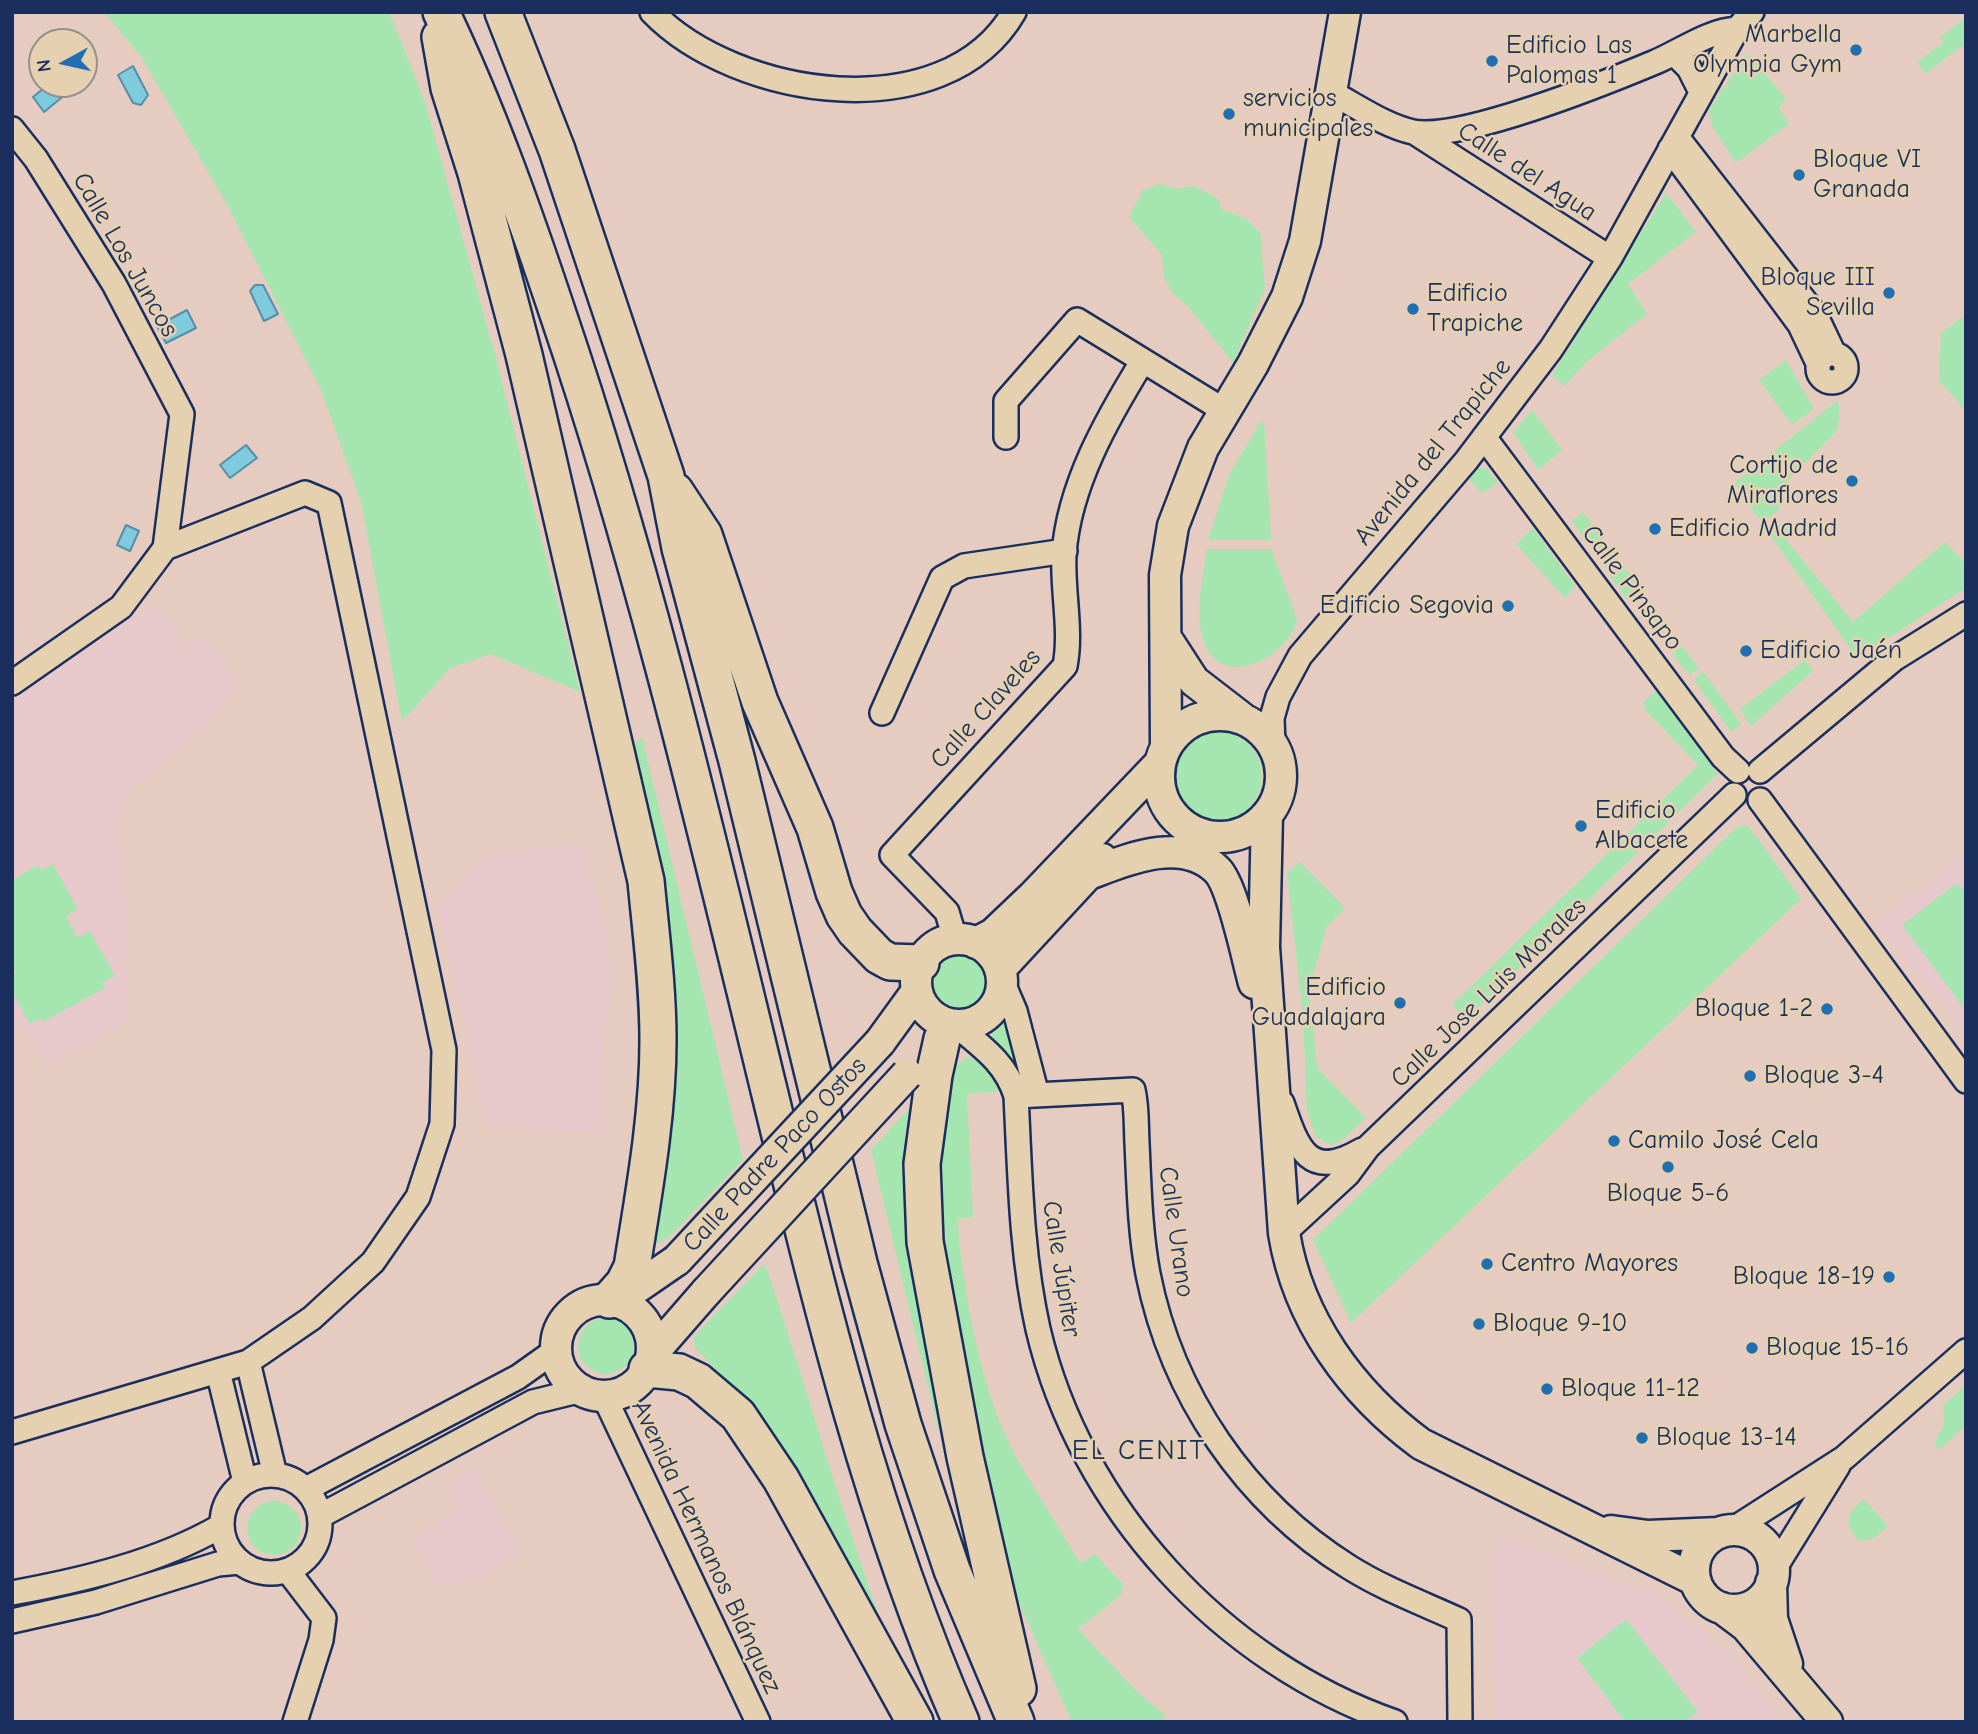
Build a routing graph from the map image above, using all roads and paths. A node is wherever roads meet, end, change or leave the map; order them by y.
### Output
1 (435, 12) edge
2 (441, 12) edge
3 (503, 12) edge
4 (652, 12) edge
5 (1014, 12) edge
6 (1345, 12) edge
7 (1737, 18) edge
8 (1674, 53) junction
9 (1700, 92) junction
10 (1332, 93) junction
11 (12, 129) edge
12 (1413, 132) junction
13 (1673, 143) junction
14 (1610, 258) junction
15 (1826, 359) dead end
16 (1142, 362) junction
17 (1225, 411) junction
18 (1006, 437) dead end
19 (1484, 438) junction
20 (666, 476) junction
21 (165, 548) junction
22 (1065, 551) junction
23 (1966, 614) edge
24 (1168, 641) junction
25 (12, 682) edge
26 (882, 713) dead end
27 (1245, 720) junction
28 (1273, 745) junction
29 (1163, 755) junction
30 (1749, 771) junction
31 (1734, 795) junction
32 (1760, 800) junction
33 (1267, 815) junction
34 (1197, 833) junction
35 (1089, 874) junction
36 (965, 941) junction
37 (1264, 947) junction
38 (1001, 976) junction
39 (919, 977) junction
40 (949, 1032) junction
41 (1272, 1047) junction
42 (1966, 1081) edge
43 (1275, 1084) junction
44 (1027, 1096) junction
45 (1368, 1147) junction
46 (1284, 1233) junction
47 (612, 1301) junction
48 (556, 1350) junction
49 (1966, 1351) edge
50 (248, 1362) junction
51 (650, 1362) junction
52 (218, 1371) junction
53 (593, 1393) junction
54 (12, 1432) edge
55 (1844, 1458) junction
56 (275, 1475) junction
57 (245, 1482) junction
58 (306, 1489) junction
59 (320, 1516) junction
60 (221, 1526) junction
61 (1586, 1528) junction
62 (1726, 1532) junction
63 (239, 1562) junction
64 (288, 1571) junction
65 (1772, 1577) junction
66 (1695, 1580) junction
67 (12, 1593) edge
68 (1722, 1608) junction
69 (12, 1620) edge
70 (1793, 1681) junction
71 (295, 1722) edge
72 (758, 1722) edge
73 (915, 1722) edge
74 (961, 1722) edge
75 (1016, 1722) edge
76 (1023, 1722) edge
77 (1395, 1722) edge
78 (1461, 1722) edge
79 (1827, 1722) edge

1 - 47 highway
2 - 74 highway
3 - 20 highway
4 - 5 street
6 - 10 main road
7 - 8 street
7 - 9 street, Avenida del Trapiche
8 - 9 street
8 - 12 street
9 - 13 street, Avenida del Trapiche
10 - 12 street
10 - 17 main road
11 - 21 street, Calle Los Juncos
12 - 14 street, Calle del Agua
13 - 14 street, Avenida del Trapiche
13 - 15 street
14 - 19 street, Avenida del Trapiche
16 - 17 street
16 - 18 street
16 - 22 street, Calle Claveles
17 - 24 main road
19 - 28 street, Avenida del Trapiche
19 - 30 street, Calle Pinsapo
20 - 39 highway
20 - 75 highway
21 - 25 street
21 - 50 street
22 - 26 street
22 - 36 street, Calle Claveles
23 - 30 street
24 - 27 main road
24 - 29 main road
27 - 28 main road
27 - 29 main road
28 - 33 main road
29 - 34 main road
29 - 36 main road
30 - 31 street
30 - 32 street
31 - 32 street
31 - 45 street, Calle Jose Luis Morales
32 - 42 street
33 - 34 main road
33 - 37 main road
34 - 35 main road
34 - 37 main road
35 - 38 main road
35 - 41 main road
36 - 38 main road
36 - 39 main road
37 - 41 main road
38 - 40 main road
38 - 44 street
39 - 40 main road
39 - 47 main road, Calle Padre Paco Ostos, bridge
40 - 44 street, Calle Júpiter
40 - 51 main road, Calle Padre Paco Ostos, bridge
40 - 76 highway
41 - 43 main road
43 - 45 street
43 - 46 main road
44 - 77 street, Calle Júpiter
44 - 78 street, Calle Urano
45 - 46 street, Calle Jose Luis Morales
46 - 61 main road
47 - 48 main road
47 - 51 main road
48 - 53 main road
48 - 58 street
49 - 55 street
50 - 52 street
50 - 56 street
51 - 53 main road
51 - 73 highway
52 - 54 street
52 - 57 street
53 - 59 street
53 - 72 street, Avenida Hermanos Blánquez
55 - 62 street
55 - 65 street
56 - 57 street
56 - 58 street
57 - 60 street
58 - 59 street
59 - 64 street
60 - 63 street
60 - 67 street
61 - 62 main road
61 - 66 main road
62 - 65 main road
62 - 66 main road
63 - 64 street
63 - 69 street
64 - 71 street
65 - 68 main road
65 - 70 main road
66 - 68 main road
68 - 70 main road
70 - 79 main road

